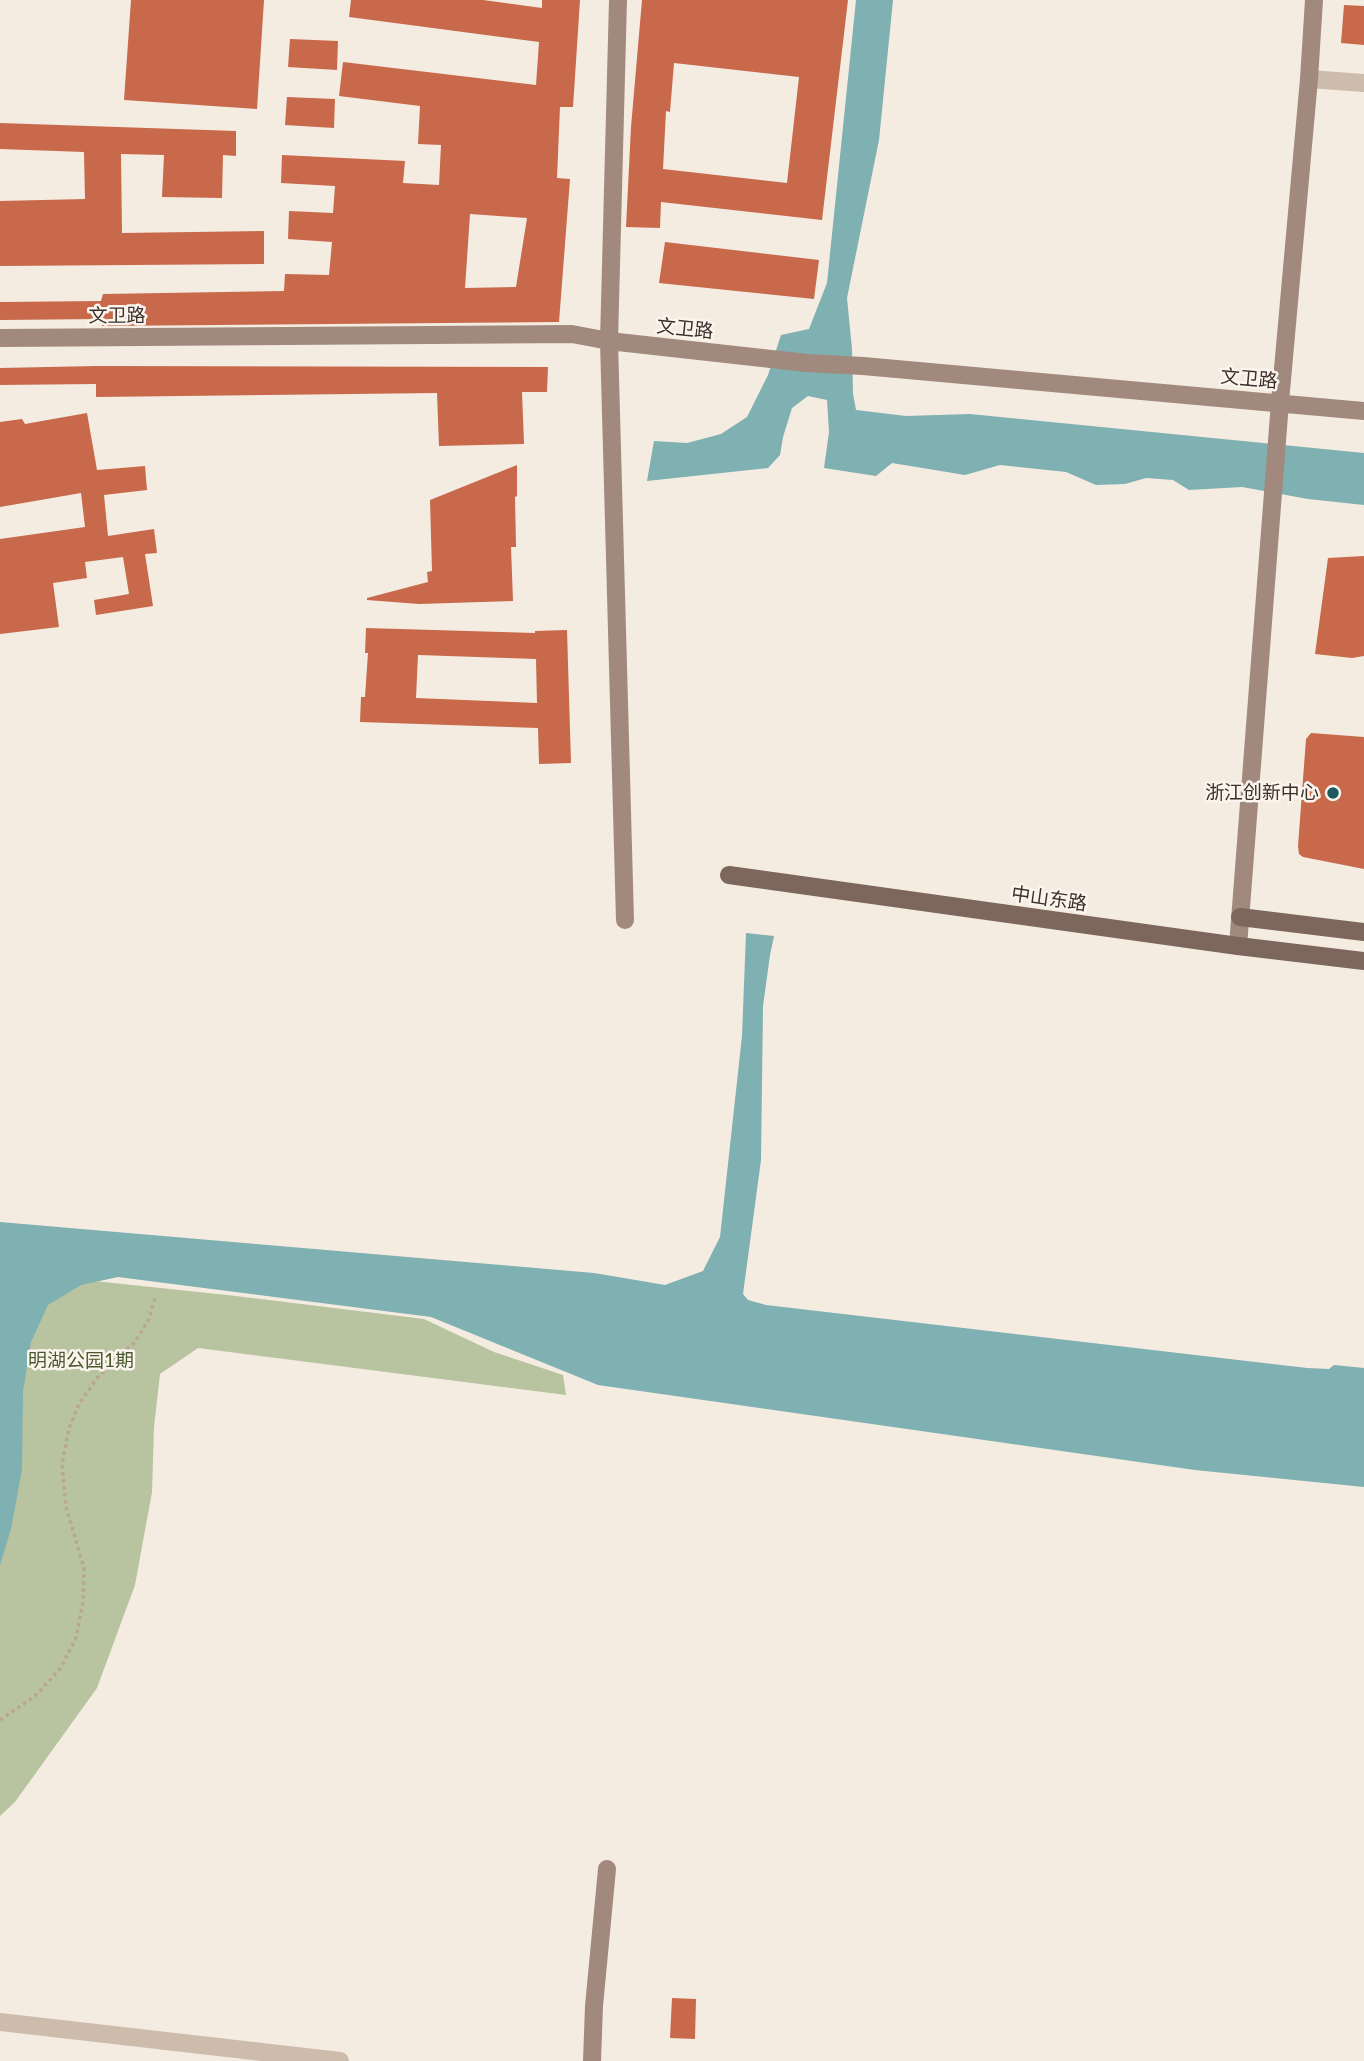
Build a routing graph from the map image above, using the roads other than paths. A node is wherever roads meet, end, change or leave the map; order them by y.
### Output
1 (618, 0) edge
2 (1314, 0) edge
3 (1309, 79) junction
4 (1364, 83) edge
5 (0, 338) edge
6 (608, 341) junction
7 (1280, 402) junction
8 (1364, 411) edge
9 (729, 875) dead end
10 (1240, 917) junction
11 (625, 920) dead end
12 (1364, 932) edge
13 (1238, 946) junction
14 (1364, 961) edge
15 (607, 1869) dead end
16 (0, 2022) edge
17 (340, 2061) edge
18 (592, 2061) edge

1 - 6 street
2 - 3 street
3 - 4 street
3 - 7 street
5 - 6 street, 文卫路
6 - 7 street, 文卫路
6 - 11 street
7 - 8 street, 文卫路
7 - 10 street
9 - 13 main road, 中山东路
10 - 12 main road
10 - 13 street
13 - 14 main road, 中山东路
15 - 18 street
16 - 17 street

